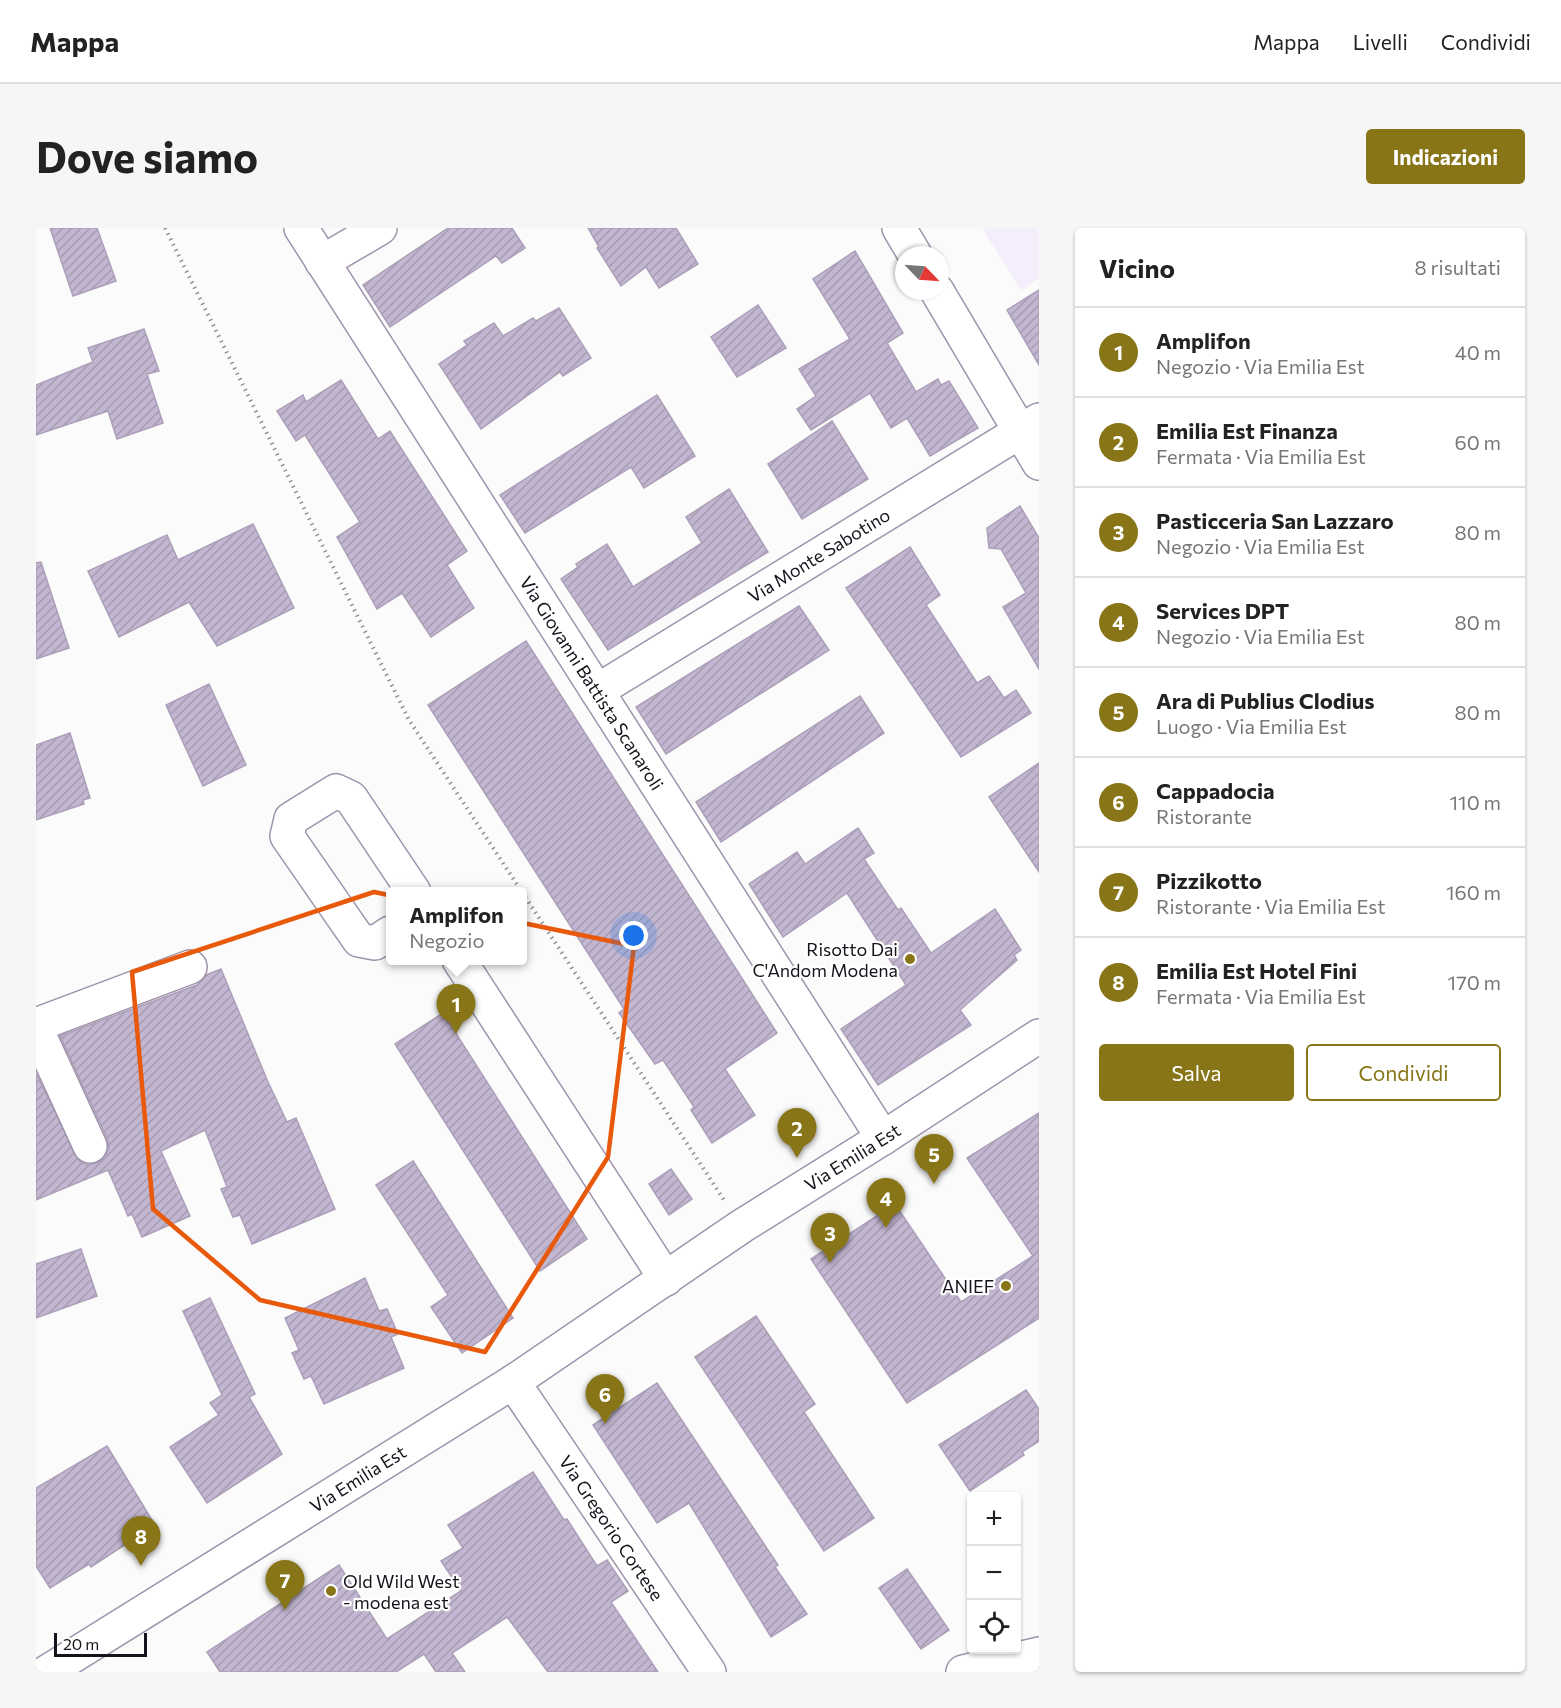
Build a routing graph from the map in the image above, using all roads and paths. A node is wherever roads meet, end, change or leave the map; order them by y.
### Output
1 (165, 228) edge
2 (301, 228) edge
3 (380, 228) edge
4 (900, 228) edge
5 (910, 246) edge
6 (322, 262) junction
7 (943, 300) edge
8 (1030, 425) edge
9 (1039, 463) edge
10 (597, 691) junction
11 (411, 887) edge
12 (519, 887) edge
13 (527, 900) edge
14 (386, 936) edge
15 (462, 965) edge
16 (190, 967) dead end
17 (36, 1026) edge
18 (1039, 1036) edge
19 (883, 1138) junction
20 (90, 1146) dead end
21 (742, 1226) junction
22 (666, 1280) junction
23 (513, 1382) junction
24 (1039, 1654) edge
25 (47, 1672) edge
26 (709, 1672) edge
27 (963, 1672) edge

1 - 12 path
2 - 6 street, Via Giovanni Battista Scanaroli
3 - 6 street
4 - 5 street
6 - 10 street, Via Giovanni Battista Scanaroli
7 - 8 street
8 - 9 street
8 - 10 street, Via Monte Sabotino
10 - 19 street, Via Giovanni Battista Scanaroli
11 - 14 street
13 - 21 path
15 - 22 street
16 - 17 street
17 - 20 street
18 - 19 street, Via Emilia Est
19 - 21 street, Via Emilia Est
21 - 22 street, Via Emilia Est
22 - 23 street, Via Emilia Est
23 - 25 street, Via Emilia Est
23 - 26 street, Via Gregorio Cortese
24 - 27 street

